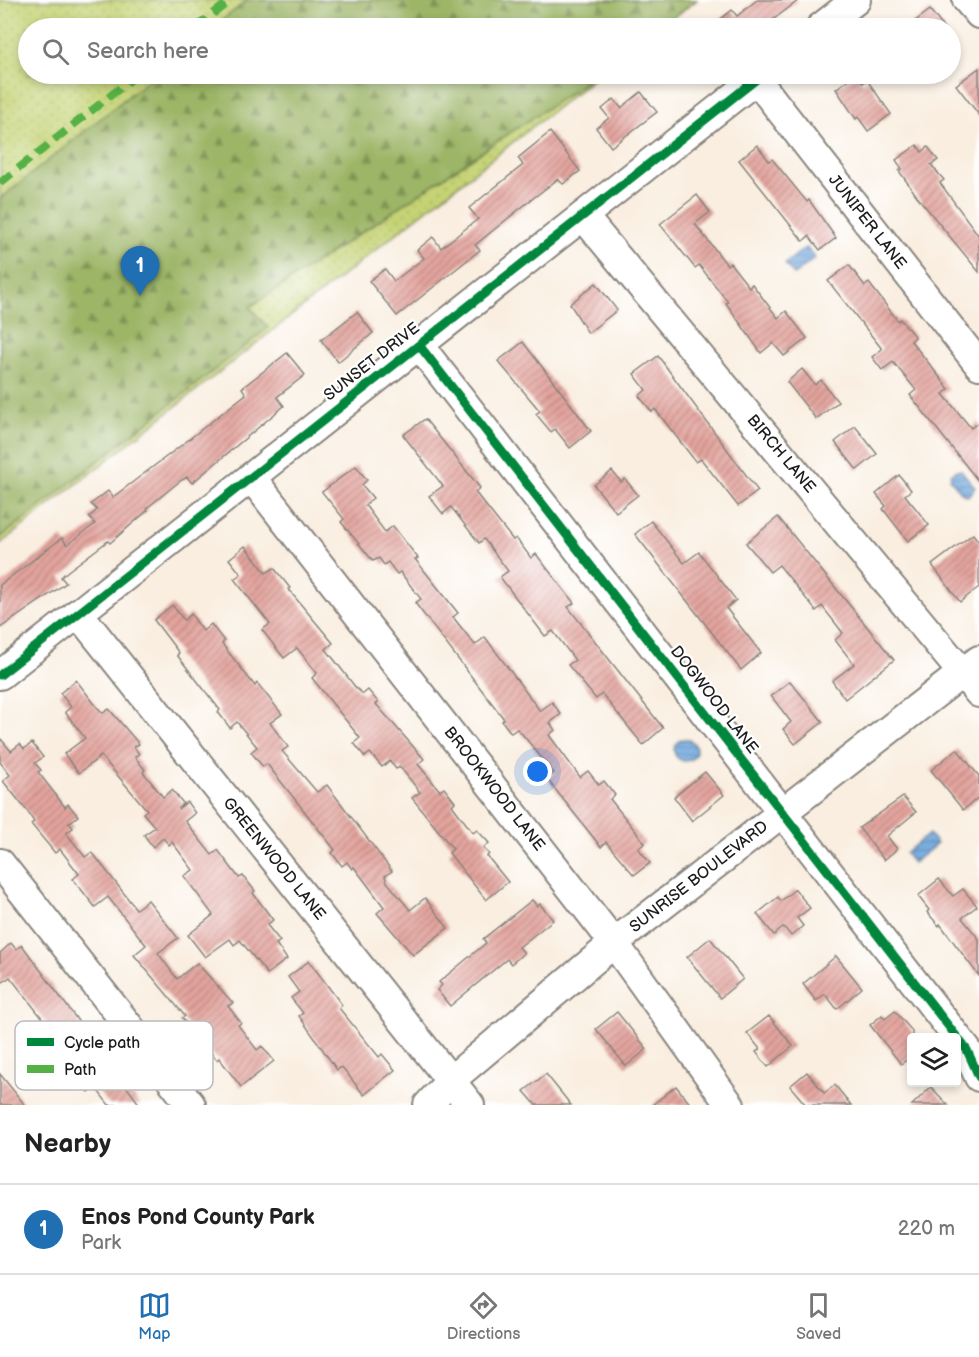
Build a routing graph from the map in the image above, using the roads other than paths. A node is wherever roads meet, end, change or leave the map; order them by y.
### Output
1 (856, 0) edge
2 (967, 0) edge
3 (979, 14) edge
4 (833, 18) edge
5 (749, 84) edge
6 (765, 84) edge
7 (583, 216) junction
8 (419, 345) junction
9 (979, 365) edge
10 (251, 477) junction
11 (78, 613) junction
12 (0, 675) edge
13 (974, 675) edge
14 (783, 812) junction
15 (0, 863) edge
16 (614, 943) junction
17 (125, 1021) edge
18 (979, 1077) edge
19 (451, 1080) junction
20 (179, 1090) edge
21 (191, 1105) edge
22 (428, 1105) edge
23 (470, 1105) edge
24 (730, 1105) edge

1 - 4 street
2 - 3 street
5 - 7 street, SUNSET DRIVE
6 - 9 street, JUNIPER LANE
7 - 8 street, SUNSET DRIVE
7 - 13 street, BIRCH LANE
8 - 10 street, SUNSET DRIVE
8 - 14 street, DOGWOOD LANE
10 - 11 street, SUNSET DRIVE
10 - 16 street, BROOKWOOD LANE
11 - 12 street, SUNSET DRIVE
11 - 19 street, GREENWOOD LANE
13 - 14 street, SUNRISE BOULEVARD
14 - 16 street, SUNRISE BOULEVARD
14 - 18 street, DOGWOOD LANE
15 - 17 street
16 - 19 street, SUNRISE BOULEVARD
16 - 24 street, BROOKWOOD LANE
19 - 22 street, SUNRISE BOULEVARD
19 - 23 street, GREENWOOD LANE
20 - 21 street

